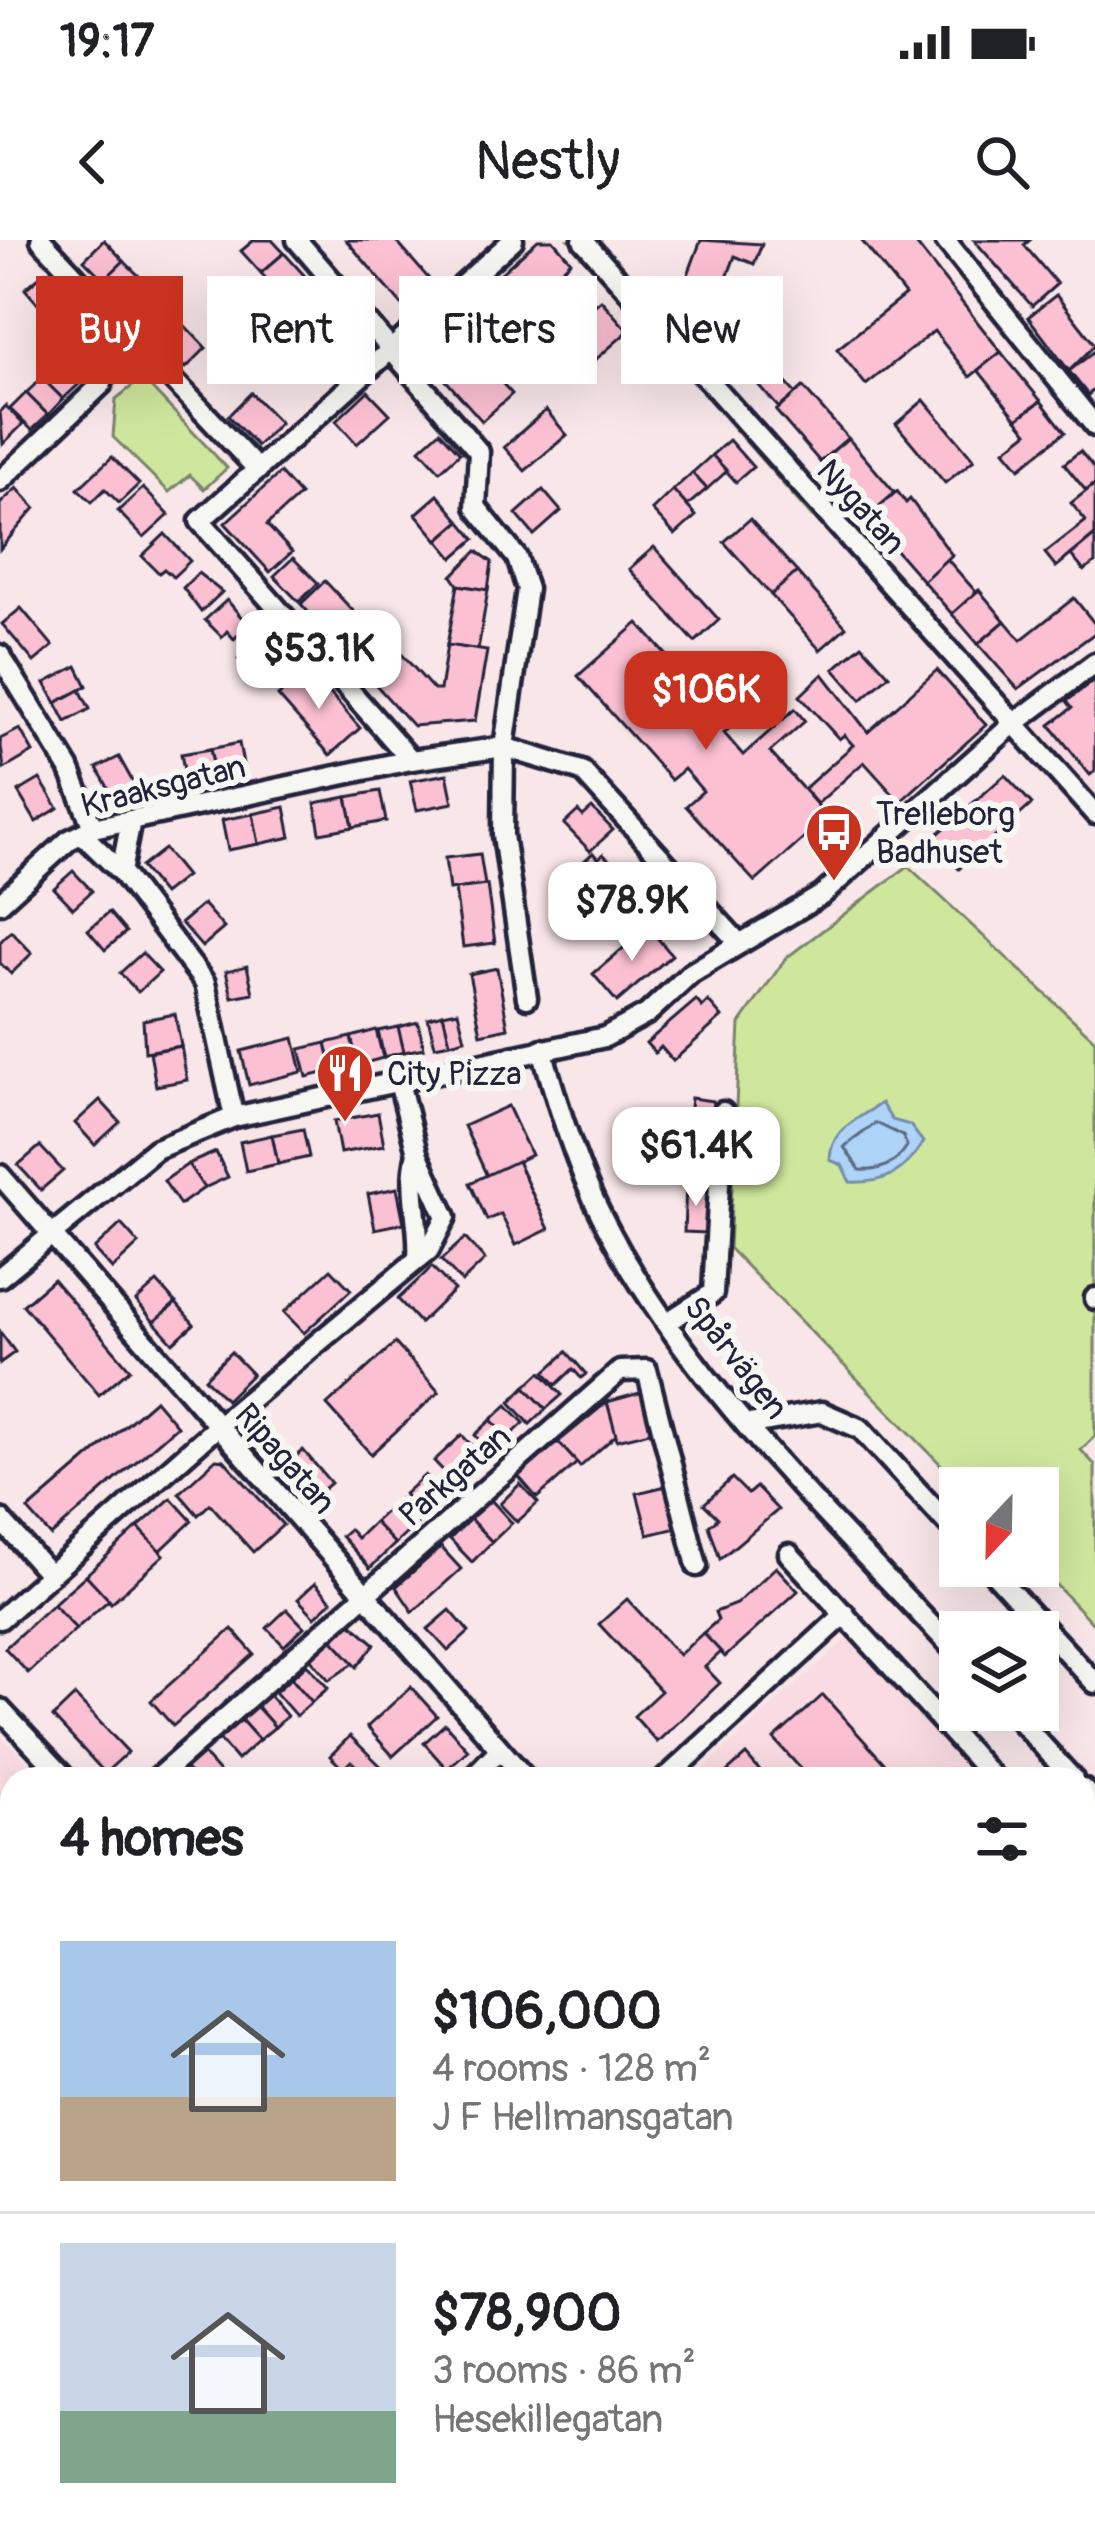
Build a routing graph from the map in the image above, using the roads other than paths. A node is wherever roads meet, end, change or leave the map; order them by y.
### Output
1 (41, 240) edge
2 (297, 240) edge
3 (513, 240) edge
4 (583, 240) edge
5 (945, 240) edge
6 (392, 348) junction
7 (102, 384) dead end
8 (1095, 426) edge
9 (258, 470) junction
10 (0, 481) edge
11 (0, 656) edge
12 (1095, 662) edge
13 (1016, 722) junction
14 (504, 747) junction
15 (411, 760) junction
16 (1095, 814) edge
17 (131, 820) junction
18 (87, 831) junction
19 (121, 872) junction
20 (0, 903) edge
21 (738, 942) junction
22 (526, 998) dead end
23 (542, 1049) junction
24 (399, 1082) junction
25 (723, 1112) dead end
26 (234, 1117) junction
27 (417, 1153) junction
28 (0, 1175) edge
29 (51, 1235) junction
30 (418, 1259) junction
31 (0, 1277) edge
32 (669, 1321) junction
33 (750, 1424) junction
34 (219, 1425) junction
35 (939, 1514) edge
36 (0, 1519) edge
37 (789, 1554) dead end
38 (697, 1566) dead end
39 (50, 1575) junction
40 (1006, 1587) edge
41 (362, 1594) junction
42 (845, 1614) junction
43 (0, 1619) edge
44 (939, 1633) edge
45 (1095, 1683) edge
46 (0, 1709) edge
47 (1029, 1731) edge
48 (499, 1750) junction
49 (54, 1767) edge
50 (169, 1767) edge
51 (483, 1767) edge
52 (515, 1767) edge
53 (678, 1767) edge
54 (983, 1767) edge
55 (1062, 1767) edge

1 - 9 street
2 - 6 street
3 - 6 street
4 - 13 street, Nygatan
5 - 8 street
6 - 9 street
6 - 14 street
7 - 10 street
9 - 15 street
11 - 18 street
12 - 13 street
13 - 16 street, Nygatan
13 - 21 street
14 - 15 street, Kraaksgatan
14 - 21 street
14 - 22 street
15 - 17 street, Kraaksgatan
17 - 18 street, Kraaksgatan
17 - 19 street
18 - 19 street
18 - 20 street, Kraaksgatan
19 - 26 street
21 - 23 street
23 - 24 street
23 - 32 street, Spårvägen
24 - 26 street
24 - 27 street
25 - 32 street
26 - 29 street
27 - 30 street
27 - 30 street
28 - 29 street, Ripagatan
29 - 31 street
29 - 34 street, Ripagatan
30 - 34 street
32 - 33 street, Spårvägen
33 - 35 street
33 - 44 street, Spårvägen
34 - 39 street
34 - 41 street, Ripagatan
36 - 39 street
37 - 42 street
38 - 41 street, Parkgatan
39 - 43 street
40 - 45 street
41 - 48 street, Ripagatan
41 - 50 street, Parkgatan
42 - 53 street
42 - 54 street
46 - 49 street
47 - 55 street
48 - 51 street
48 - 52 street, Ripagatan

